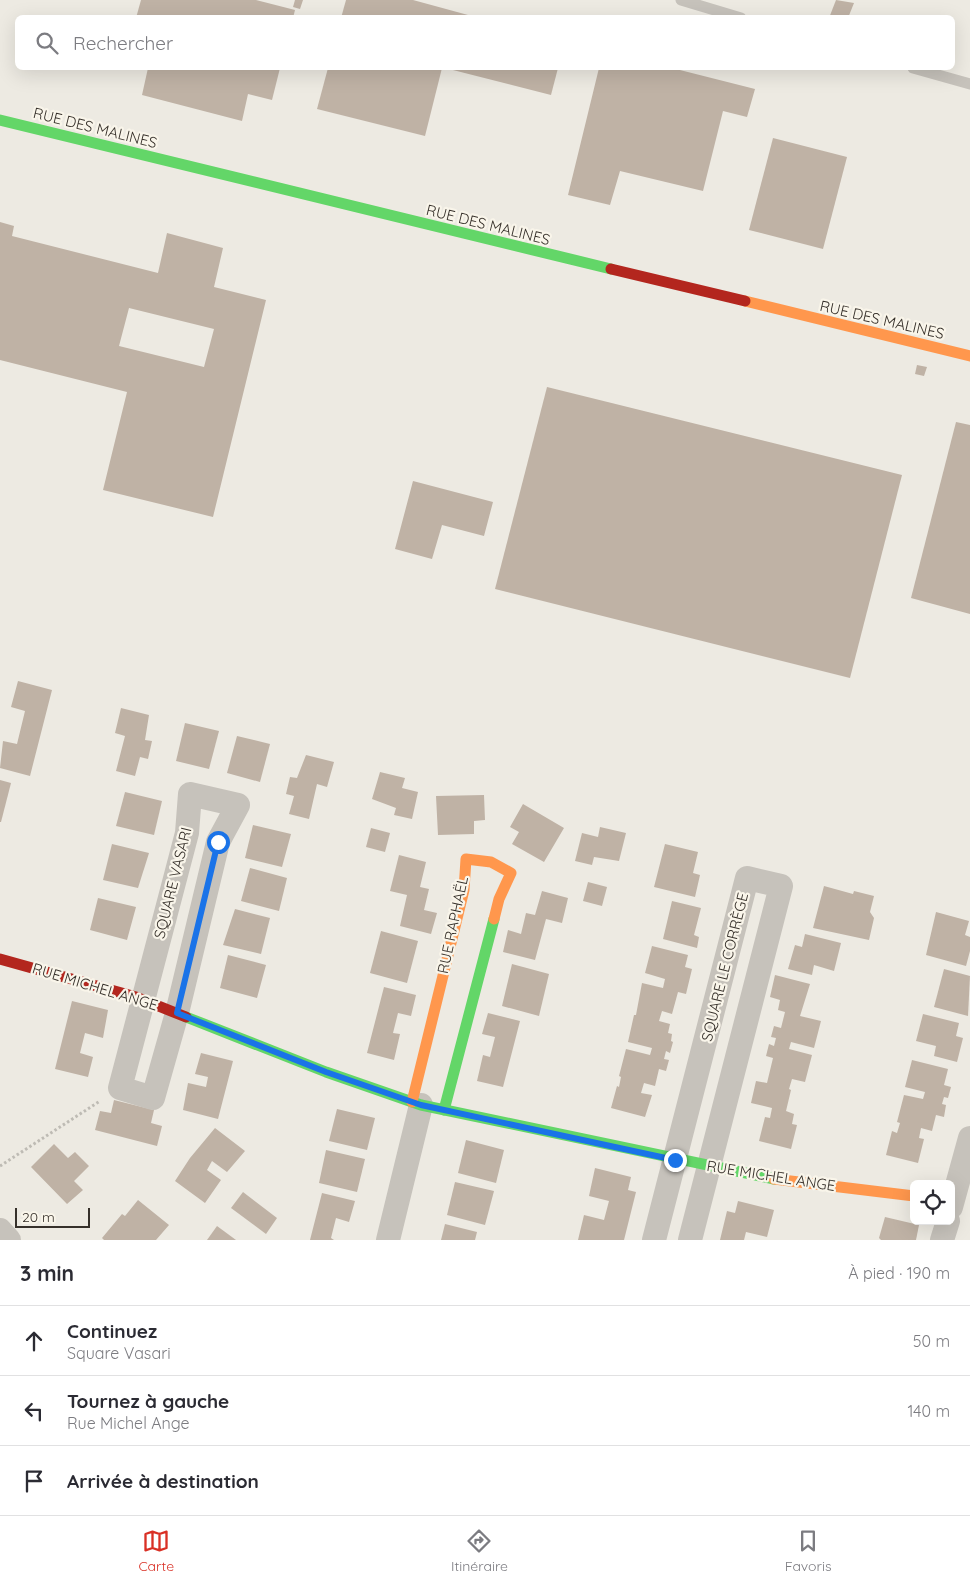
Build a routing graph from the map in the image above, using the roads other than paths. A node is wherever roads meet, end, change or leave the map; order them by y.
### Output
1 (681, 0) edge
2 (731, 15) edge
3 (920, 70) edge
4 (970, 84) edge
5 (0, 120) edge
6 (970, 356) edge
7 (0, 959) edge
8 (142, 1000) junction
9 (177, 1013) junction
10 (416, 1104) junction
11 (444, 1110) junction
12 (970, 1138) edge
13 (675, 1160) junction
14 (709, 1167) junction
15 (910, 1196) edge
16 (957, 1201) edge
17 (947, 1225) edge
18 (0, 1230) edge
19 (9, 1240) edge
20 (388, 1240) edge
21 (654, 1240) edge
22 (690, 1240) edge
23 (942, 1240) edge

1 - 2 lane
3 - 4 lane
5 - 6 street, RUE DES MALINES
7 - 8 street, RUE MICHEL ANGE
8 - 9 street, RUE MICHEL ANGE
8 - 9 street, SQUARE VASARI
8 - 9 street, SQUARE VASARI
9 - 10 street, RUE MICHEL ANGE
10 - 11 street, RUE MICHEL ANGE
10 - 11 street, RUE RAPHAËL
10 - 20 street, RUE RAPHAËL
11 - 13 street, RUE MICHEL ANGE
12 - 16 street
13 - 14 street, RUE MICHEL ANGE
13 - 14 street, SQUARE LE CORRÈGE
13 - 21 street, SQUARE LE CORRÈGE
14 - 15 street, RUE MICHEL ANGE
14 - 22 street, SQUARE LE CORRÈGE
17 - 23 street
18 - 19 street

